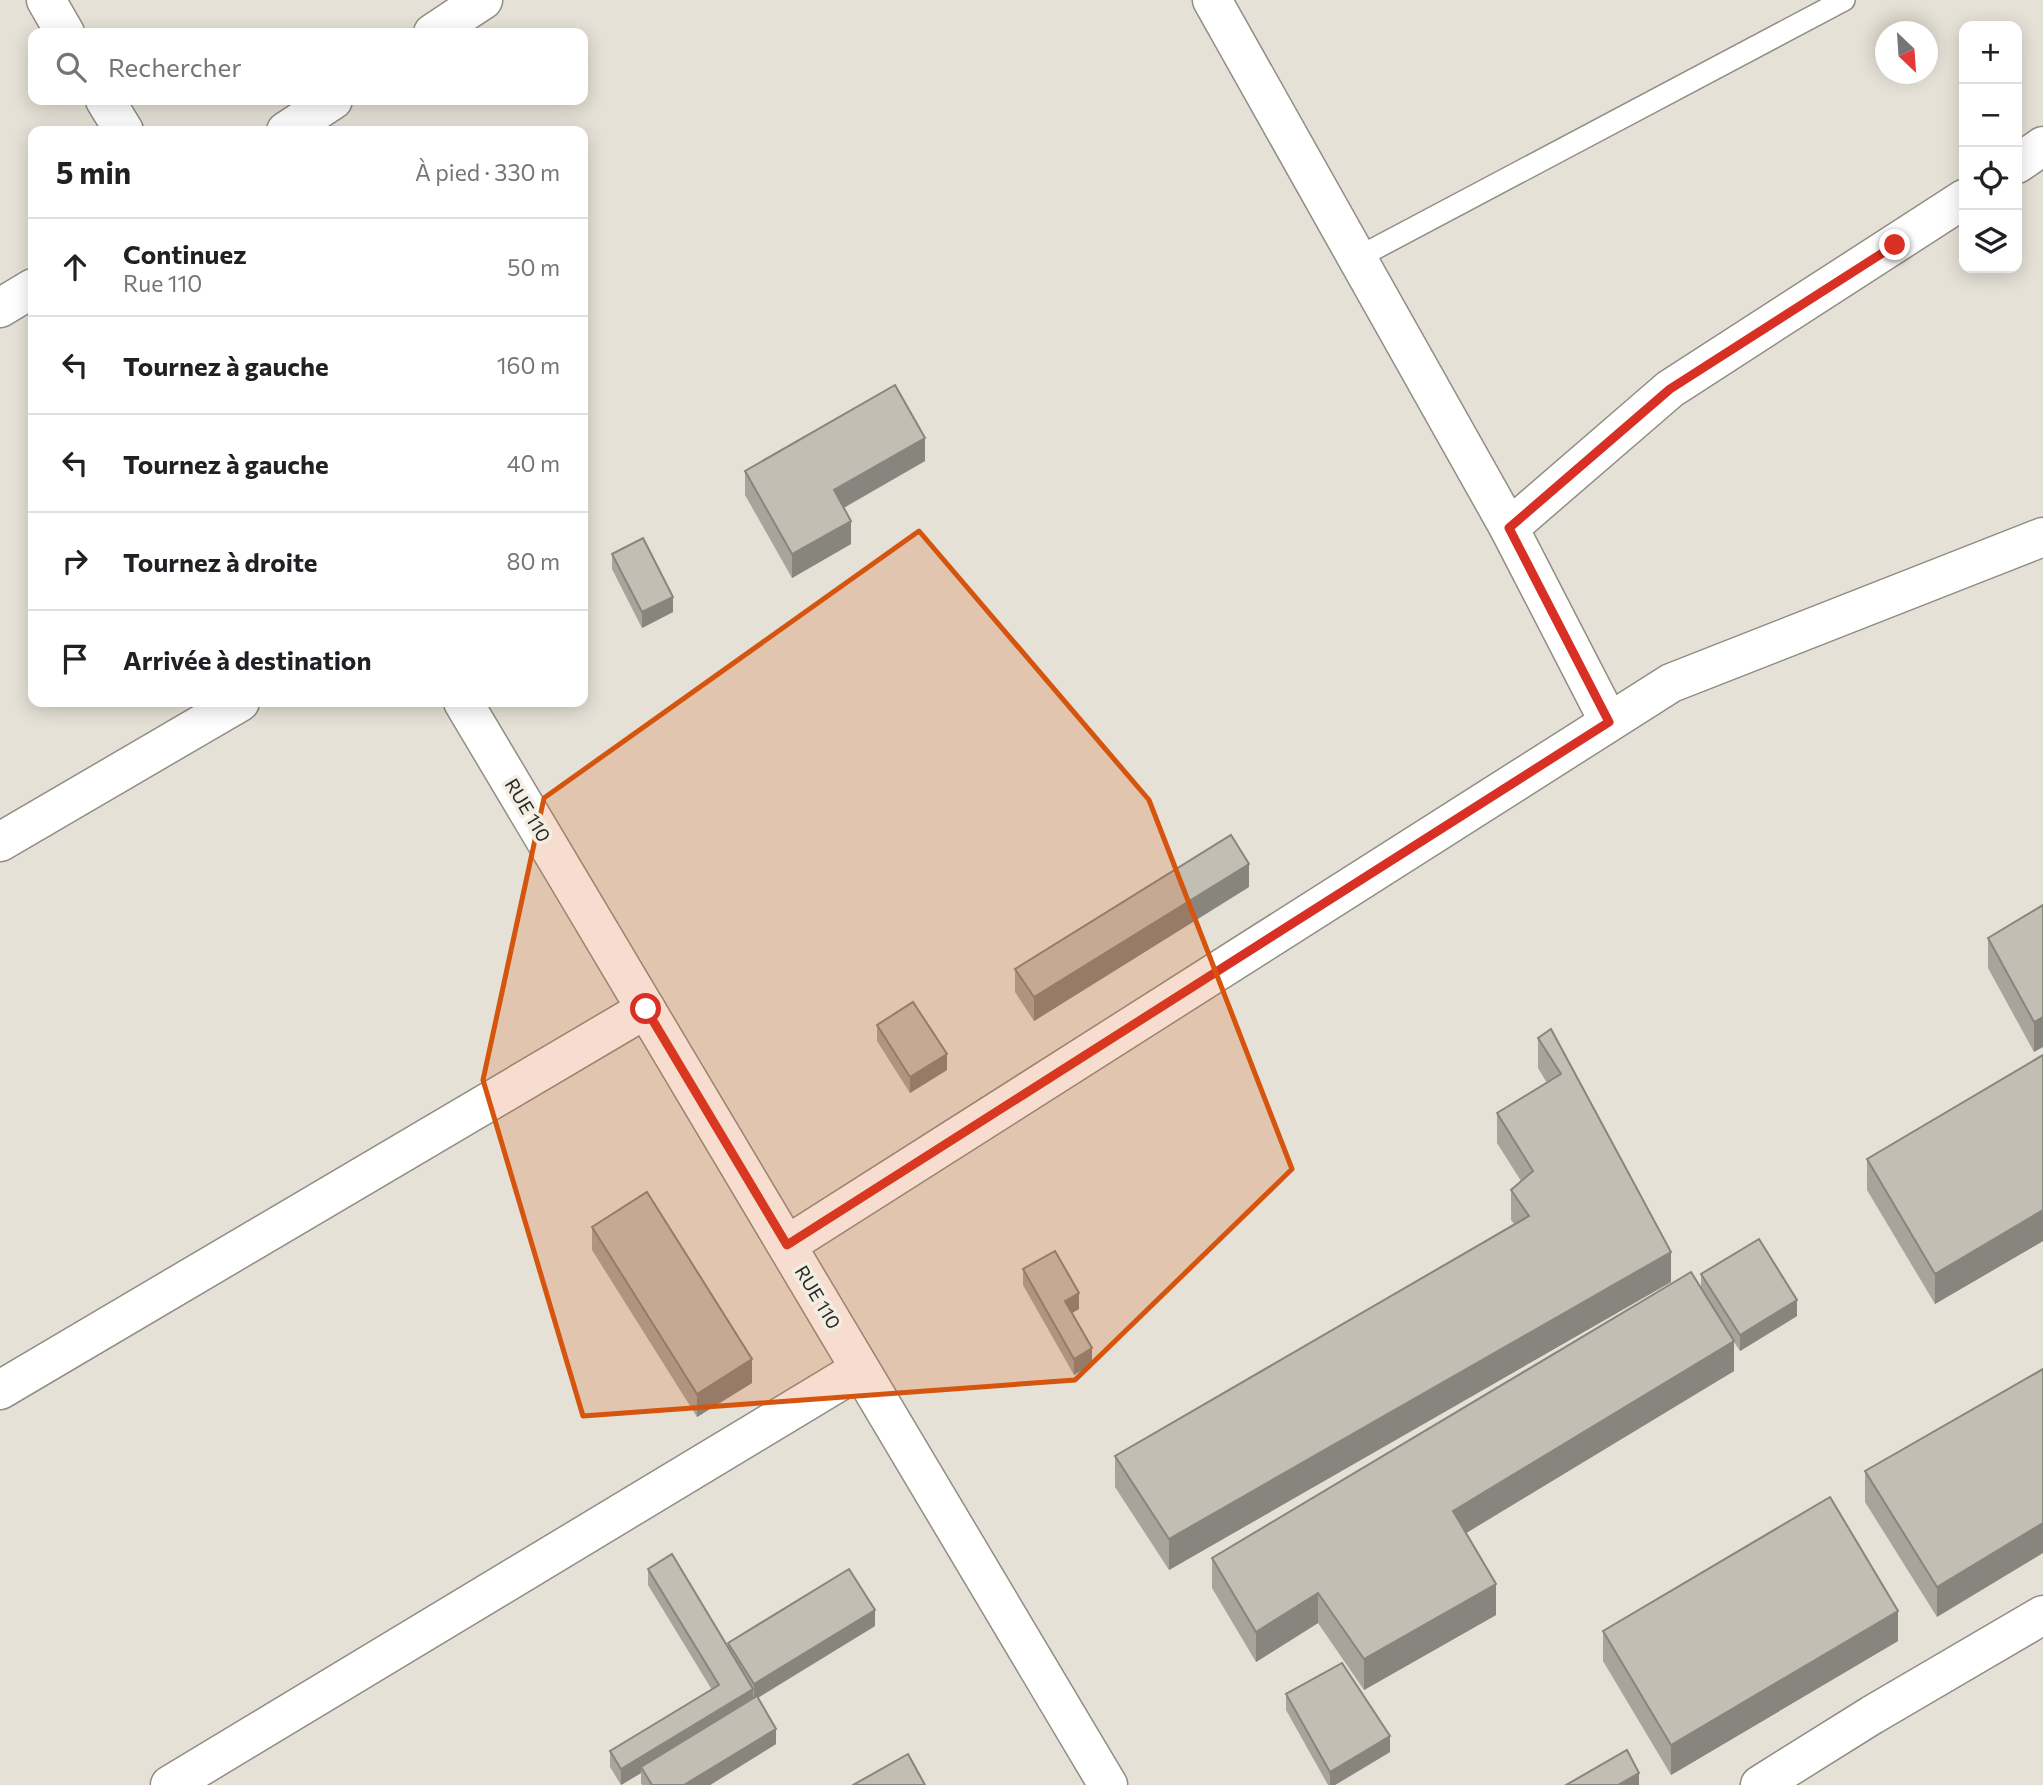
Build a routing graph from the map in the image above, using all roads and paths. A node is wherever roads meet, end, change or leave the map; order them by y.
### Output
1 (46, 0) edge
2 (483, 0) edge
3 (1212, 0) edge
4 (1844, 0) edge
5 (62, 28) edge
6 (441, 28) edge
7 (108, 105) edge
8 (326, 105) edge
9 (121, 126) edge
10 (294, 126) edge
11 (2043, 146) edge
12 (2022, 161) edge
13 (1959, 202) edge
14 (1357, 258) junction
15 (28, 291) edge
16 (0, 308) edge
17 (1509, 528) junction
18 (2043, 537) edge
19 (231, 707) edge
20 (466, 707) edge
21 (1609, 722) junction
22 (0, 842) edge
23 (646, 1009) junction
24 (787, 1245) junction
25 (860, 1369) junction
26 (0, 1390) edge
27 (2043, 1615) edge
28 (1105, 1784) edge
29 (170, 1785) edge
30 (1759, 1785) edge

1 - 5 street
2 - 6 street
3 - 14 street
4 - 14 lane
7 - 9 street
8 - 10 street
11 - 12 street
13 - 17 street
14 - 17 street
15 - 16 street
17 - 21 street
18 - 21 street
19 - 22 street
20 - 23 street, RUE 110
21 - 24 street
23 - 24 street, RUE 110
23 - 26 street
24 - 25 street, RUE 110
25 - 28 street, RUE 110
25 - 29 street
27 - 30 street

